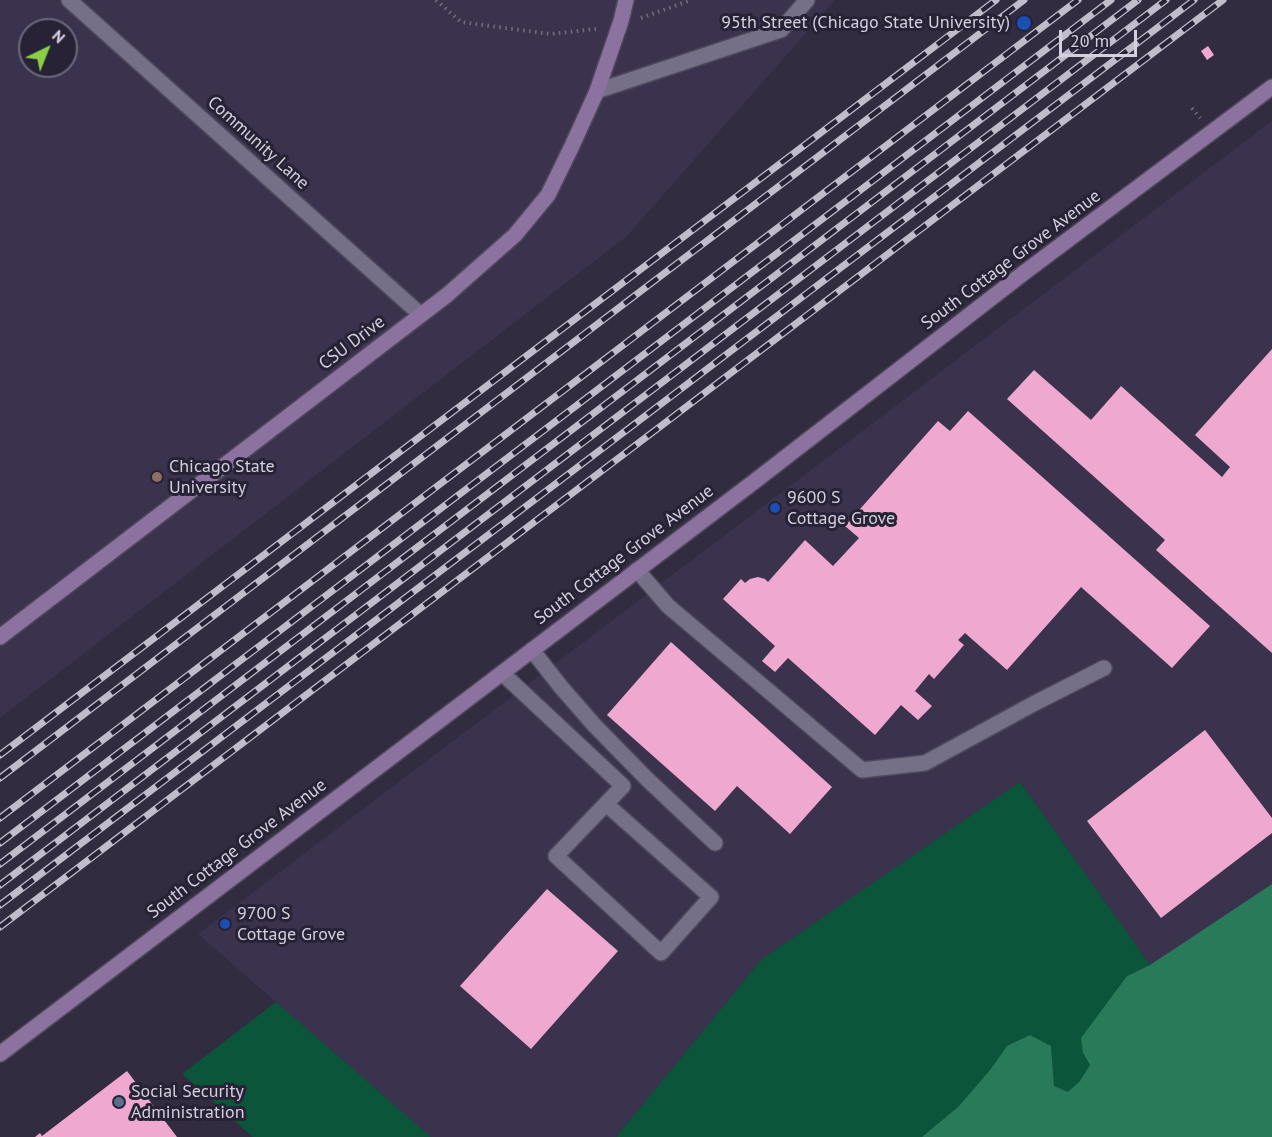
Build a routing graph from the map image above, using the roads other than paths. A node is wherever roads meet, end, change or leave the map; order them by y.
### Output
1 (69, 0) edge
2 (626, 0) edge
3 (807, 0) edge
4 (1272, 87) edge
5 (597, 91) junction
6 (421, 315) junction
7 (637, 570) junction
8 (0, 638) edge
9 (532, 650) junction
10 (1104, 668) dead end
11 (502, 673) junction
12 (606, 804) junction
13 (715, 843) dead end
14 (0, 1054) edge

1 - 6 lane, Community Lane
2 - 5 street, CSU Drive
3 - 5 lane
4 - 7 street, South Cottage Grove Avenue
5 - 6 street, CSU Drive
6 - 8 street, CSU Drive
7 - 9 street, South Cottage Grove Avenue
7 - 10 lane
9 - 11 street, South Cottage Grove Avenue
9 - 13 lane
11 - 12 lane
11 - 14 street, South Cottage Grove Avenue
12 - 12 lane

